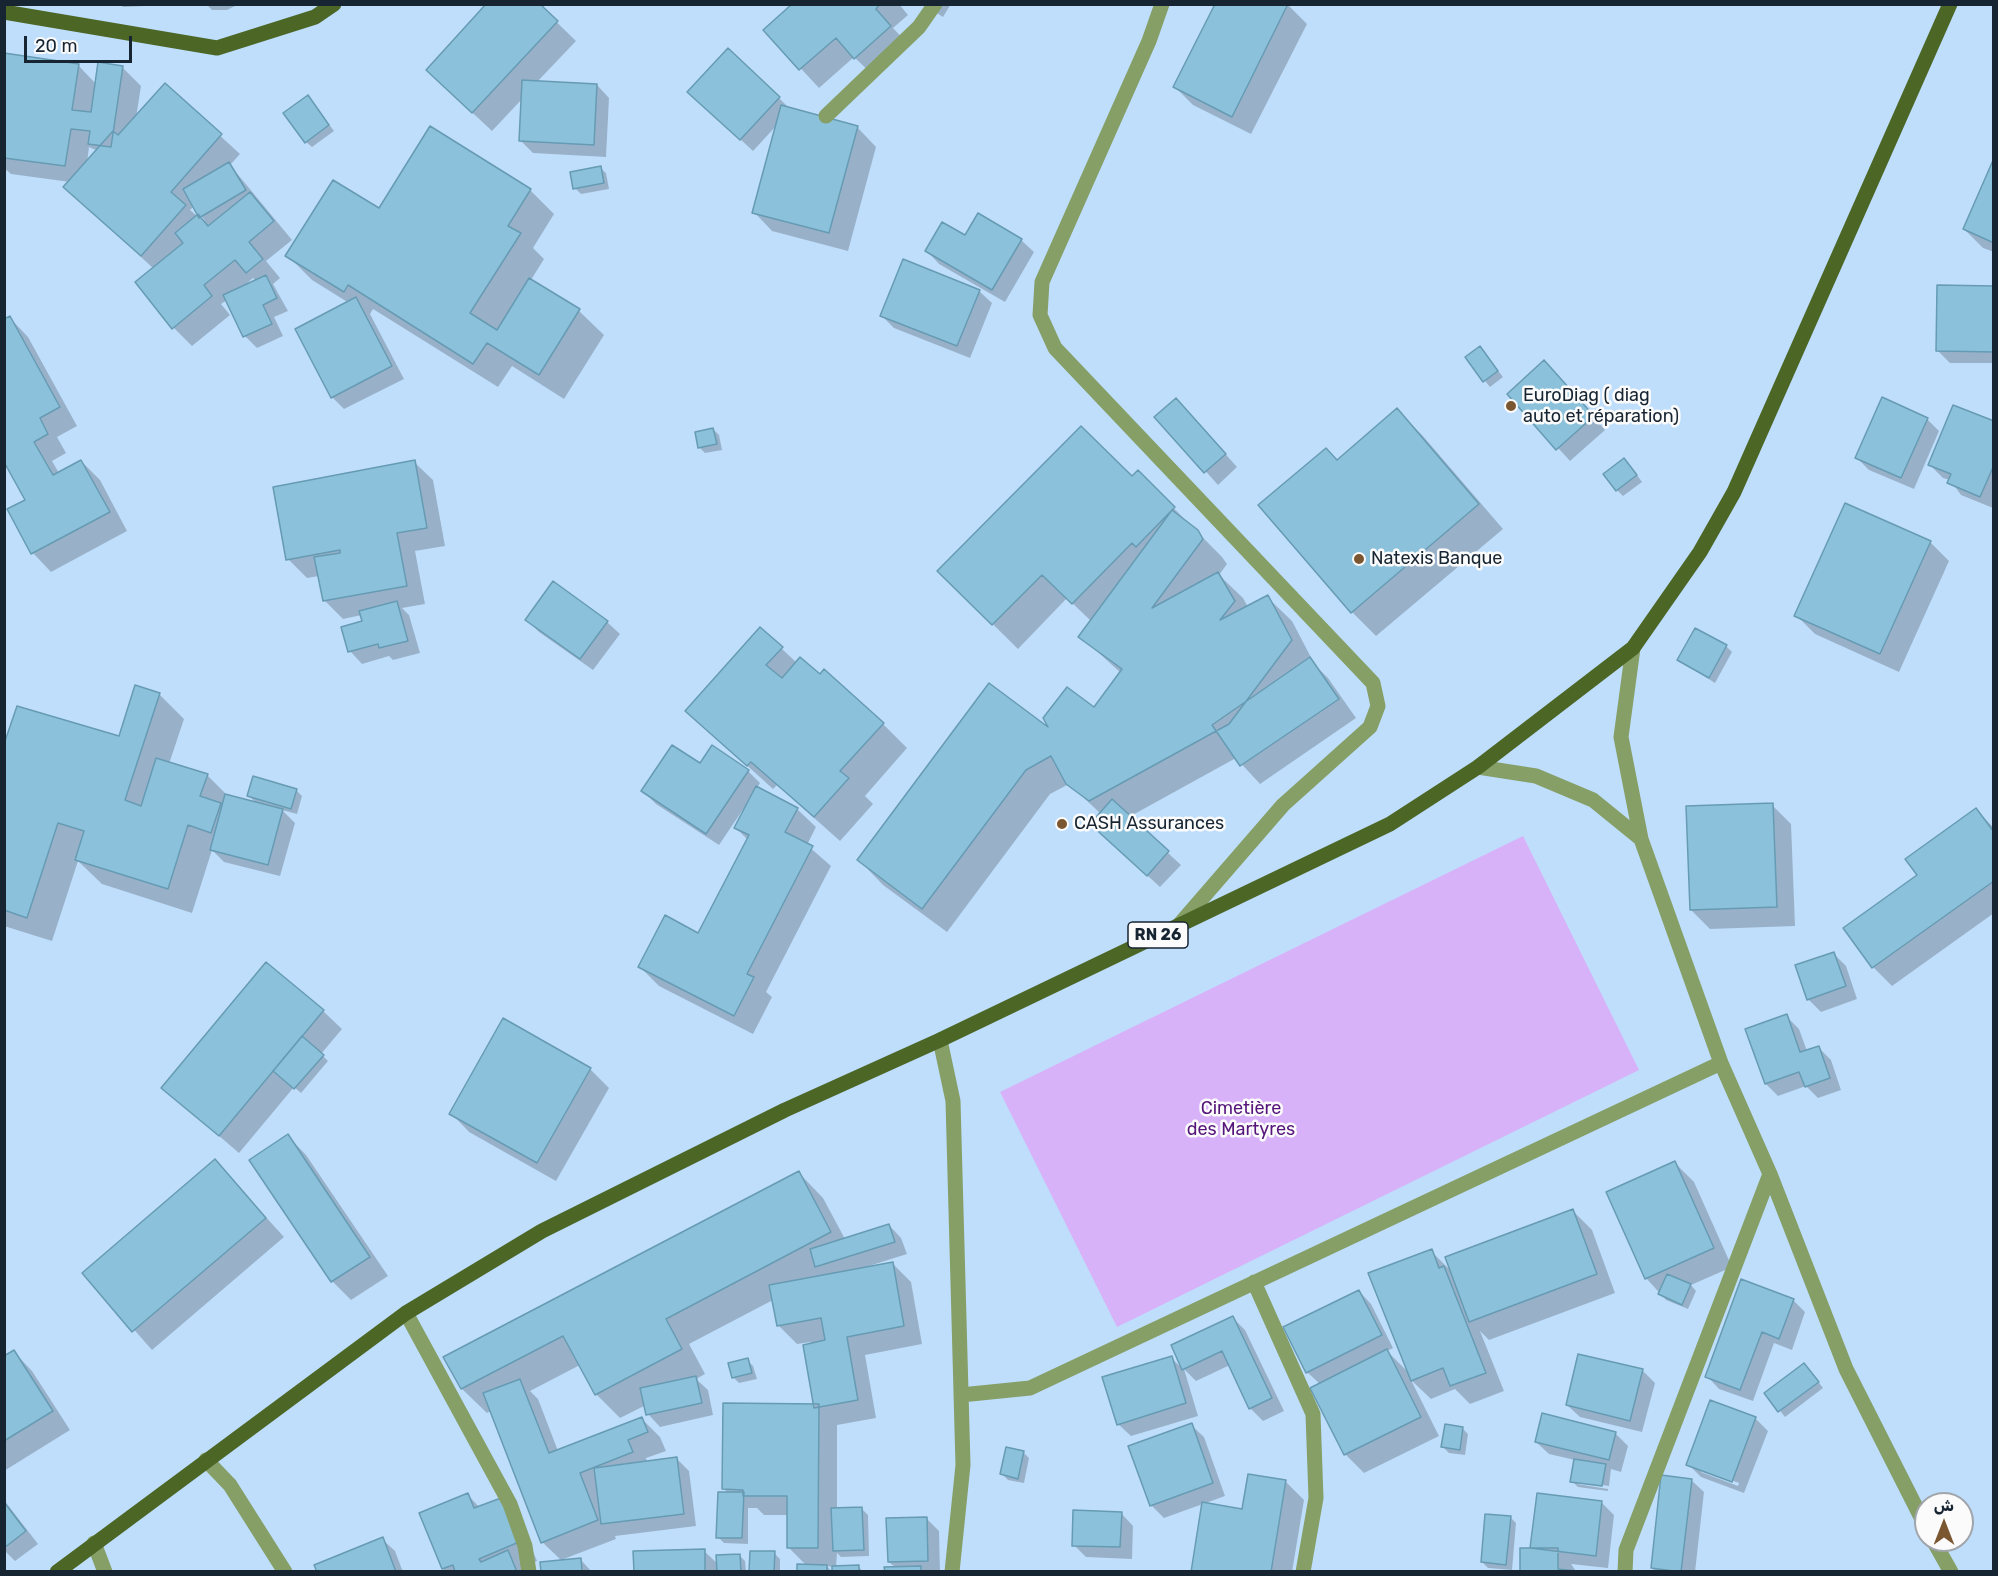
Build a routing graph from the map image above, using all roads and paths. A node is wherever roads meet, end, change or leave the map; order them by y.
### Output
1 (334, 4) edge
2 (935, 4) edge
3 (1162, 4) edge
4 (1950, 4) edge
5 (4, 12) edge
6 (826, 116) dead end
7 (1633, 648) junction
8 (1478, 767) junction
9 (1641, 839) junction
10 (1179, 925) junction
11 (939, 1040) junction
12 (1721, 1063) junction
13 (1770, 1174) junction
14 (1254, 1282) junction
15 (406, 1313) junction
16 (961, 1395) junction
17 (206, 1460) junction
18 (1914, 1503) edge
19 (94, 1542) junction
20 (1940, 1552) edge
21 (57, 1572) edge
22 (105, 1572) edge
23 (285, 1572) edge
24 (529, 1572) edge
25 (952, 1572) edge
26 (1303, 1572) edge
27 (1625, 1572) edge
28 (1951, 1572) edge

1 - 5 main road
2 - 6 street
3 - 10 street
4 - 7 main road, RN 26
7 - 8 main road, RN 26
7 - 9 street
8 - 9 street
8 - 10 main road, RN 26
9 - 12 street
10 - 11 main road, RN 26
11 - 15 main road, RN 26
11 - 16 street
12 - 13 street
12 - 14 street
13 - 18 street
13 - 27 street
14 - 16 street
14 - 26 street
15 - 17 main road, RN 26
15 - 24 street
16 - 25 street
17 - 19 main road, RN 26
17 - 23 street
19 - 21 main road, RN 26
19 - 22 street
20 - 28 street

